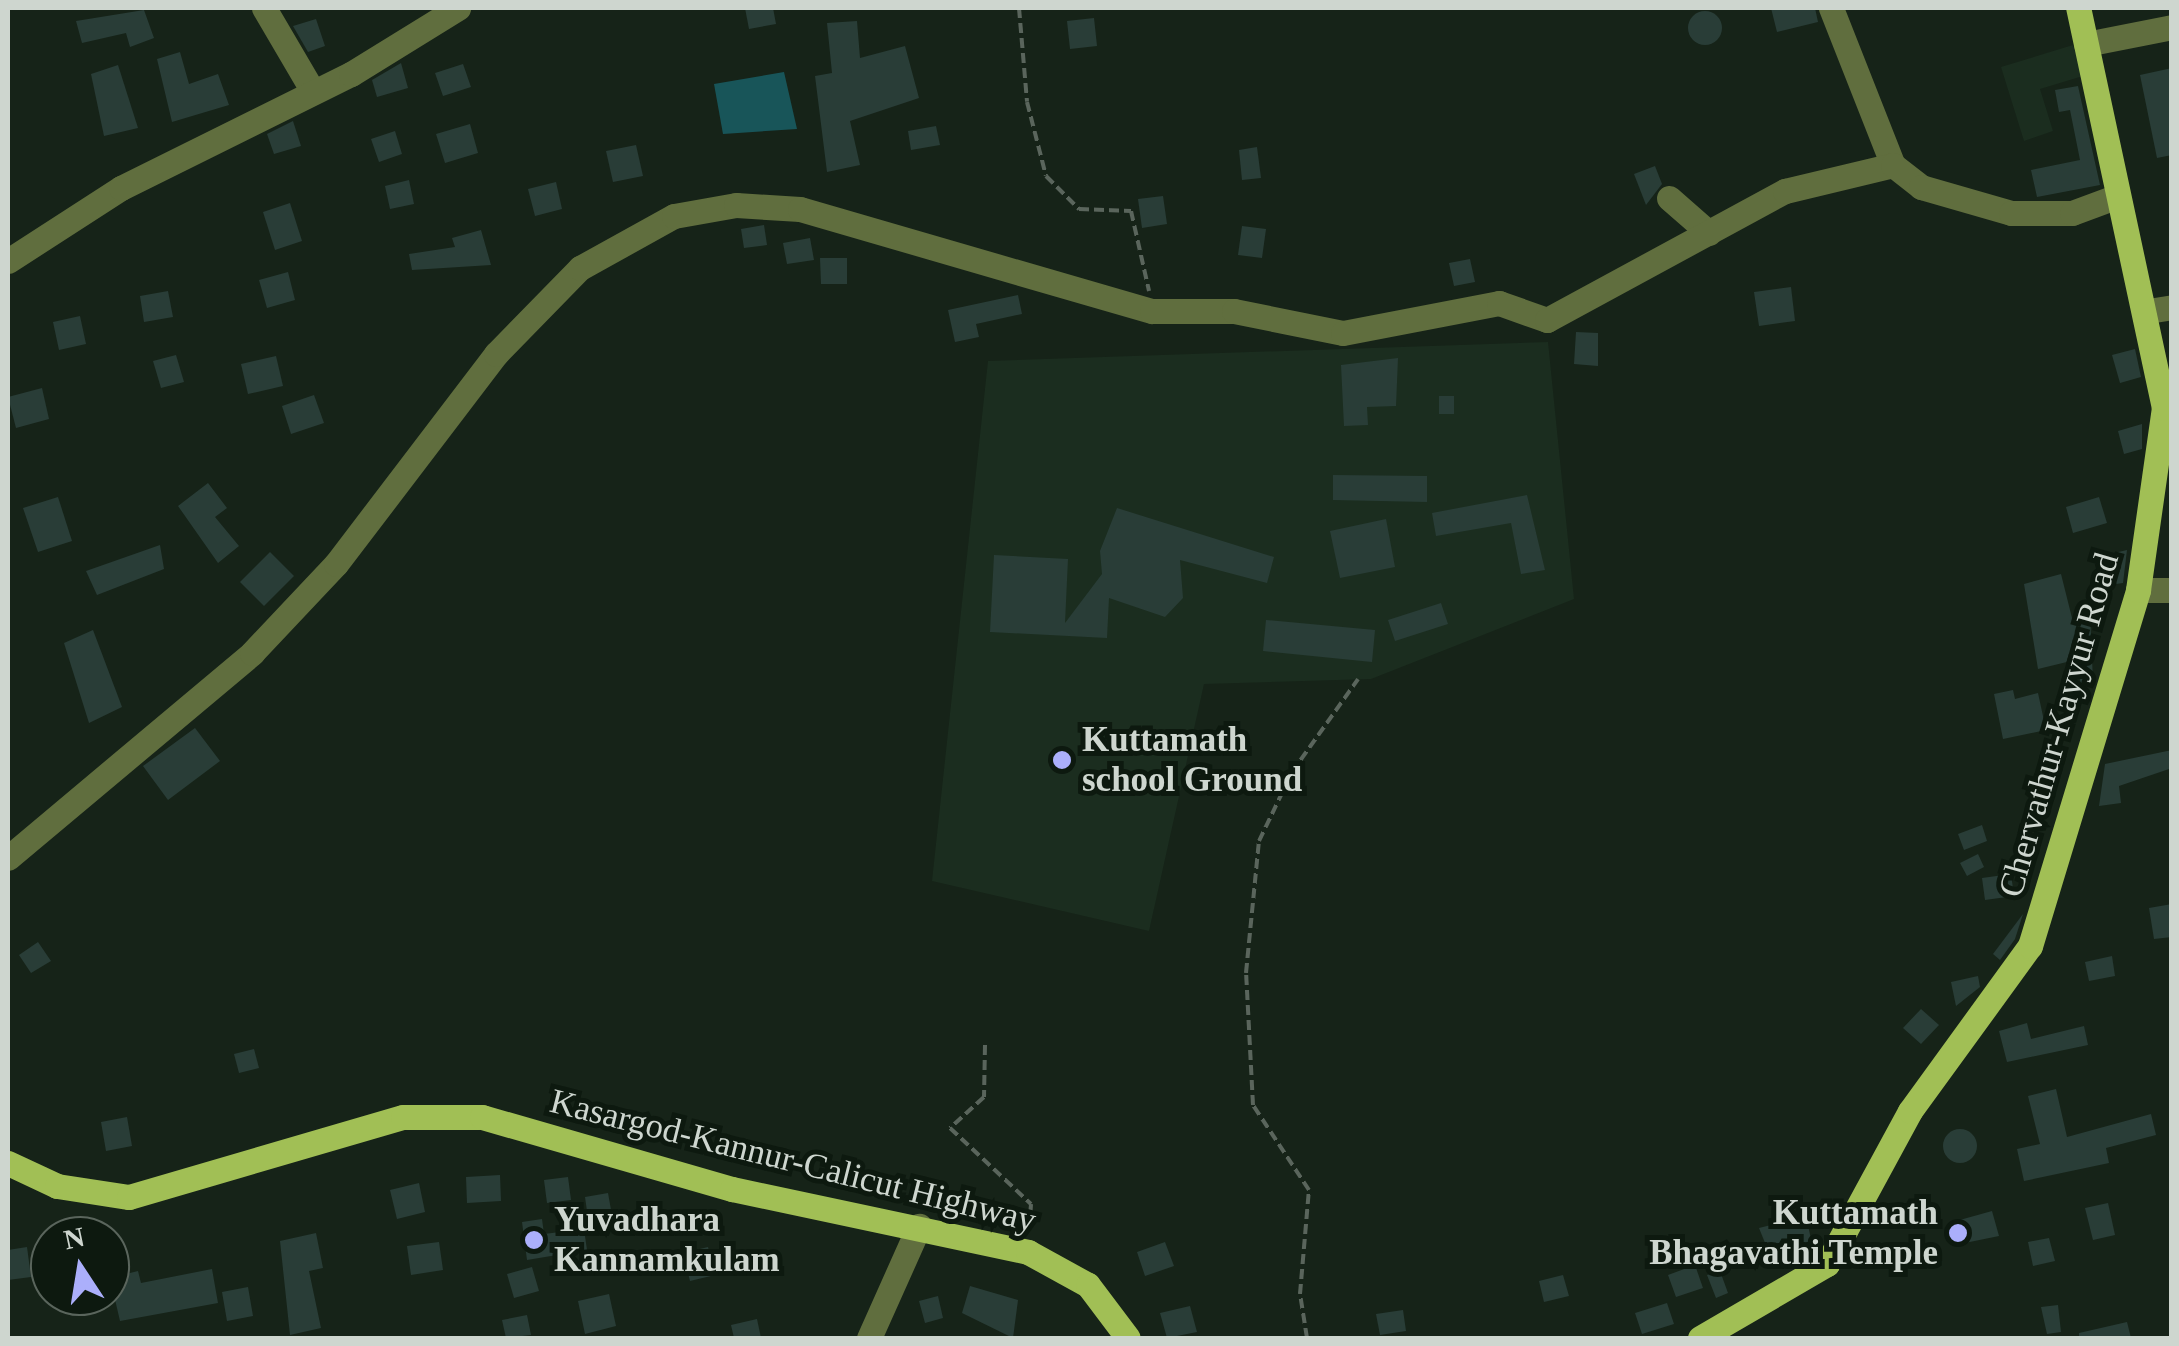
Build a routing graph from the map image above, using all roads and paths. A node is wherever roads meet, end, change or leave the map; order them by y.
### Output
1 (264, 8) edge
2 (458, 8) edge
3 (1020, 8) edge
4 (1831, 8) edge
5 (2078, 8) edge
6 (2172, 27) edge
7 (2086, 44) junction
8 (311, 88) junction
9 (1893, 165) junction
10 (2115, 197) junction
11 (1668, 198) dead end
12 (1709, 232) junction
13 (8, 261) edge
14 (2160, 309) edge
15 (1152, 310) junction
16 (2138, 590) junction
17 (2172, 590) edge
18 (1358, 680) dead end
19 (8, 858) edge
20 (985, 1045) dead end
21 (8, 1163) edge
22 (919, 1226) junction
23 (1028, 1252) junction
24 (869, 1338) edge
25 (1128, 1338) edge
26 (1307, 1338) edge
27 (1700, 1338) edge

1 - 8 street
2 - 8 street
3 - 15 path
4 - 9 street
5 - 7 main road, Chervathur-Kayyur Road
6 - 7 street
7 - 10 main road, Chervathur-Kayyur Road
8 - 13 street
9 - 10 street
9 - 12 street
10 - 14 main road, Chervathur-Kayyur Road
11 - 12 street
12 - 15 street
14 - 16 main road, Chervathur-Kayyur Road
15 - 19 street
16 - 17 street
16 - 27 main road, Chervathur-Kayyur Road
18 - 26 path
20 - 23 path
21 - 22 main road, Kasargod-Kannur-Calicut Highway
22 - 23 main road, Kasargod-Kannur-Calicut Highway
22 - 24 street
23 - 25 main road, Kasargod-Kannur-Calicut Highway

